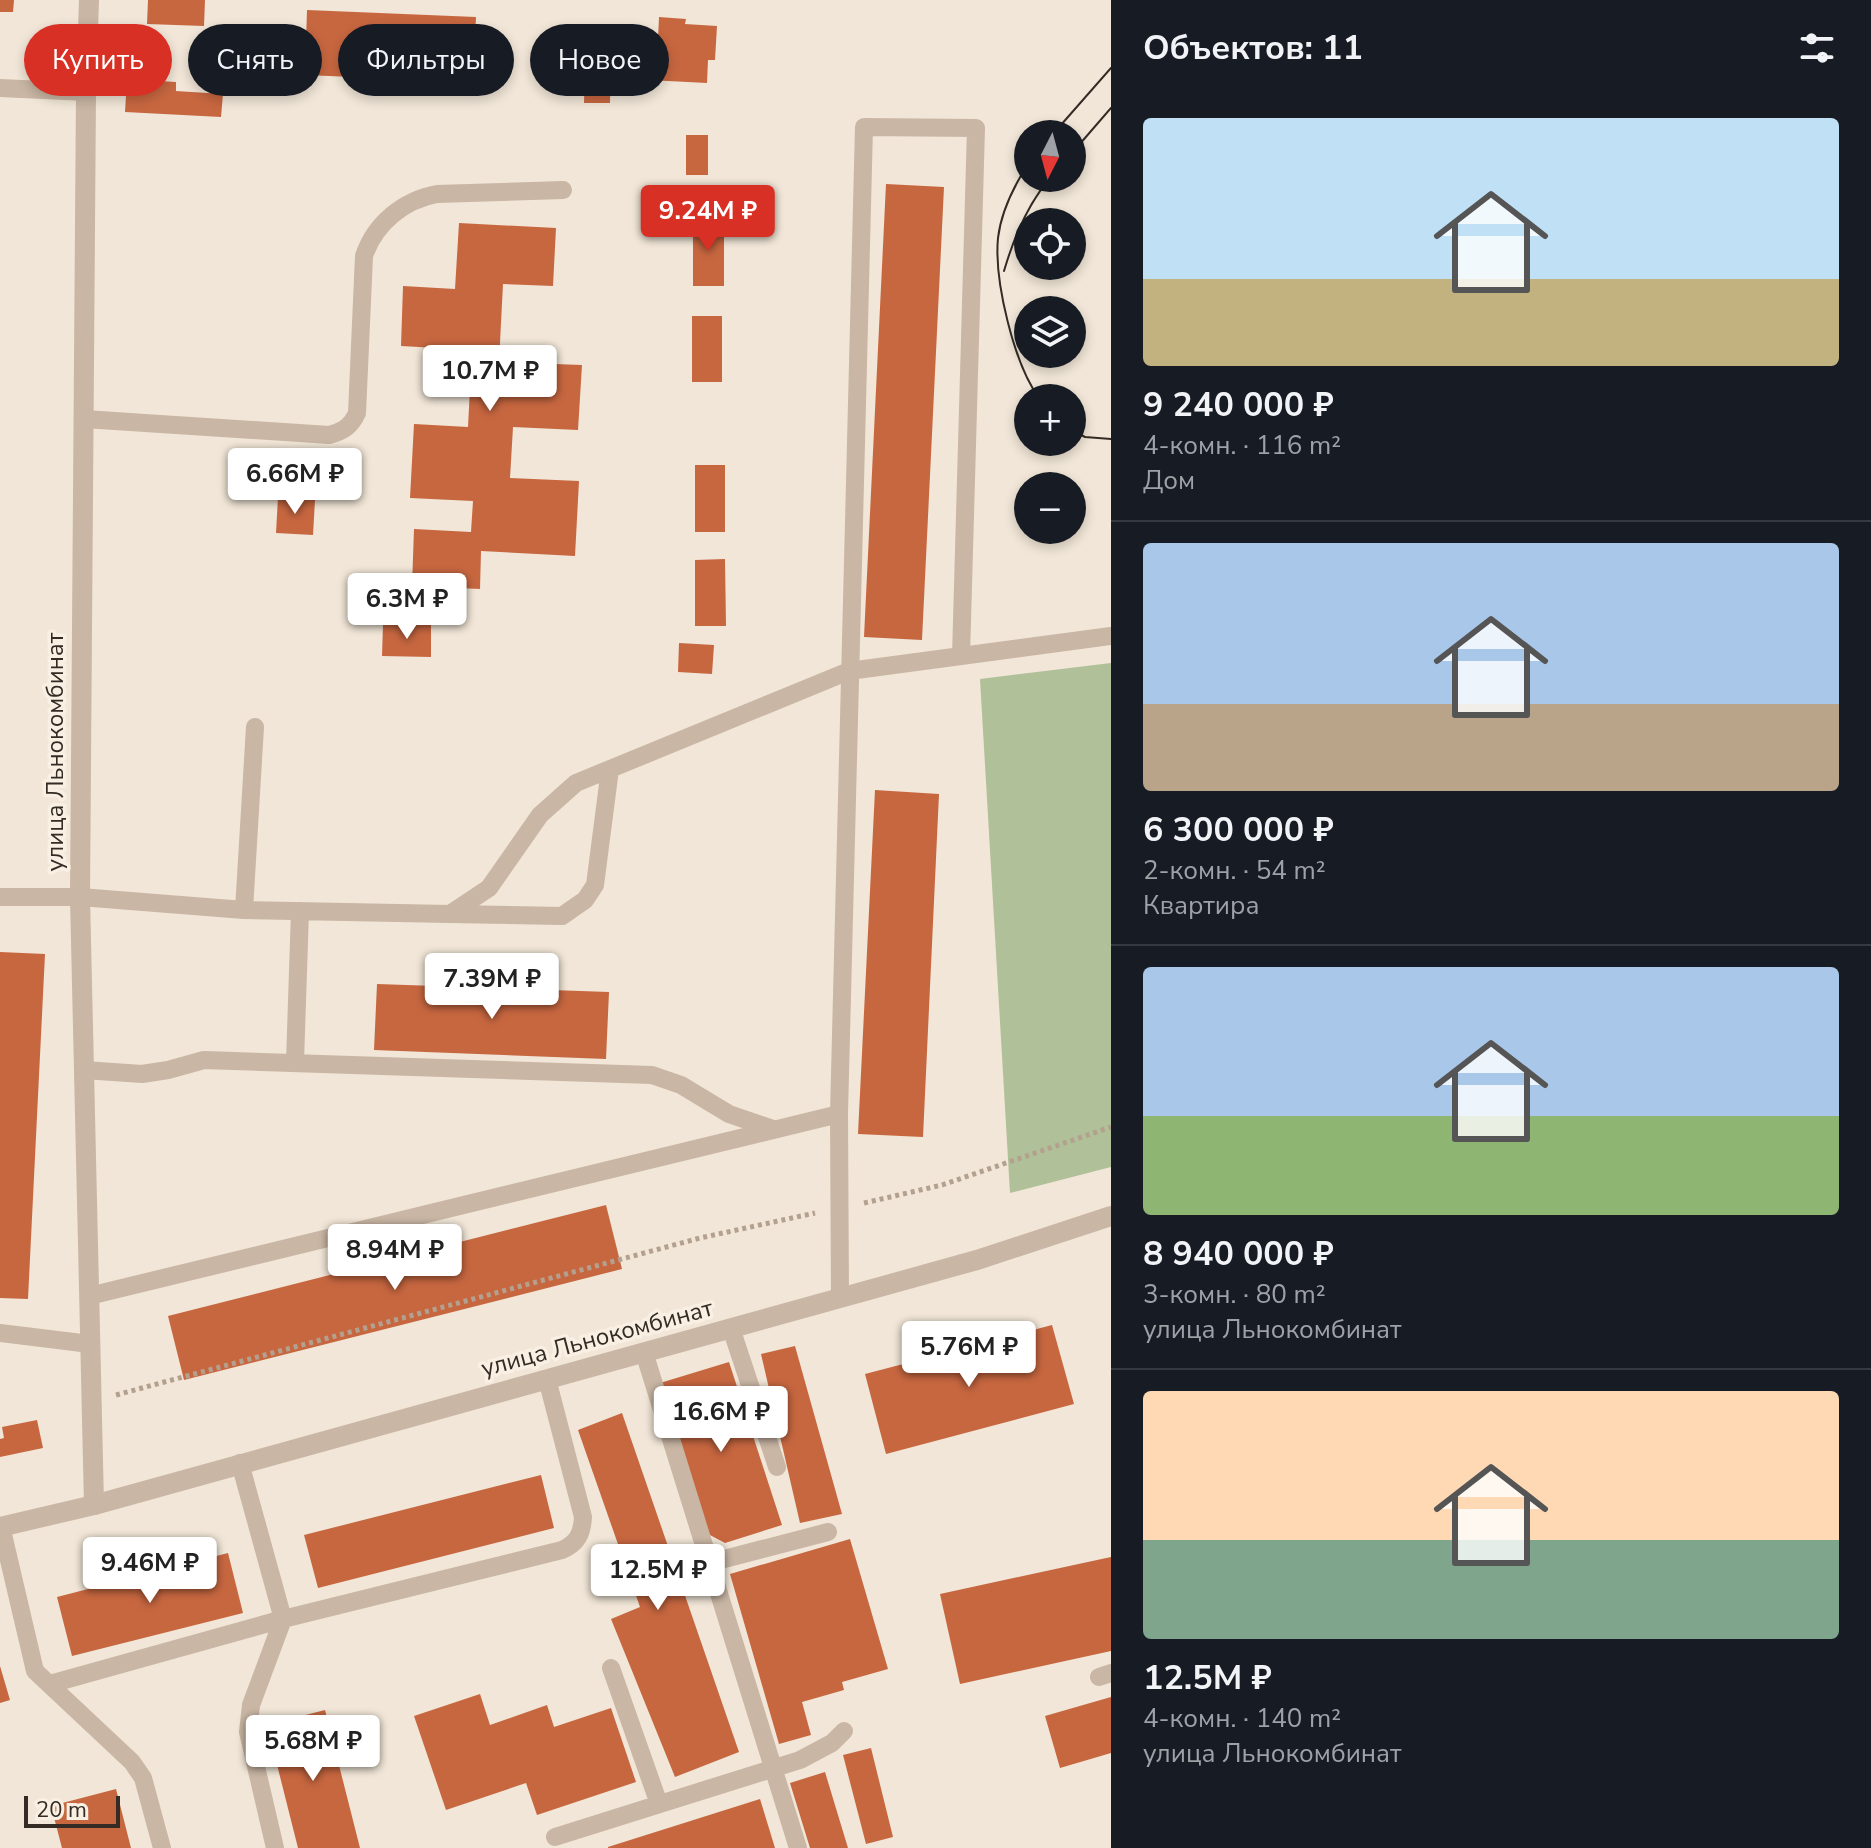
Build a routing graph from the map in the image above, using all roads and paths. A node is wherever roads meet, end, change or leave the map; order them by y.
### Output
1 (89, 0) edge
2 (88, 24) edge
3 (0, 88) edge
4 (24, 89) edge
5 (86, 96) edge
6 (563, 190) dead end
7 (84, 419) junction
8 (1111, 636) edge
9 (961, 656) junction
10 (849, 671) junction
11 (255, 727) dead end
12 (610, 769) junction
13 (0, 897) edge
14 (80, 897) junction
15 (244, 910) junction
16 (300, 911) junction
17 (450, 914) junction
18 (295, 1062) junction
19 (84, 1070) junction
20 (839, 1114) junction
21 (1111, 1127) edge
22 (773, 1129) junction
23 (840, 1208) junction
24 (1111, 1216) edge
25 (89, 1296) junction
26 (840, 1298) junction
27 (731, 1328) junction
28 (0, 1333) edge
29 (90, 1344) junction
30 (644, 1352) junction
31 (547, 1379) junction
32 (92, 1402) junction
33 (240, 1463) junction
34 (777, 1467) dead end
35 (94, 1505) junction
36 (0, 1526) edge
37 (828, 1532) dead end
38 (709, 1563) junction
39 (283, 1619) junction
40 (611, 1668) dead end
41 (50, 1684) junction
42 (844, 1731) dead end
43 (773, 1768) junction
44 (659, 1804) junction
45 (555, 1837) dead end
46 (162, 1848) edge
47 (275, 1848) edge
48 (798, 1848) edge

1 - 2 street, улица Льнокомбинат
3 - 4 lane
5 - 7 street, улица Льнокомбинат
6 - 7 lane
7 - 14 street, улица Льнокомбинат
8 - 9 lane
9 - 10 lane
9 - 10 lane
10 - 12 lane
10 - 20 lane
11 - 15 lane
12 - 17 lane
12 - 17 lane
13 - 14 lane
14 - 15 lane
14 - 19 street, улица Льнокомбинат
15 - 16 lane
16 - 17 lane
16 - 18 lane
18 - 19 lane
18 - 22 lane
19 - 25 street, улица Льнокомбинат
20 - 22 lane
20 - 23 lane
21 - 23 path
22 - 25 lane
23 - 26 lane
23 - 32 path
24 - 26 street, улица Льнокомбинат
25 - 29 street, улица Льнокомбинат
26 - 27 street, улица Льнокомбинат
27 - 30 street, улица Льнокомбинат
27 - 34 lane
28 - 29 lane
29 - 32 street, улица Льнокомбинат
30 - 31 street, улица Льнокомбинат
30 - 38 lane
31 - 33 street, улица Льнокомбинат
31 - 39 lane
32 - 35 street, улица Льнокомбинат
33 - 35 street, улица Льнокомбинат
33 - 39 lane
35 - 36 street, улица Льнокомбинат
36 - 41 lane
37 - 38 lane
38 - 43 lane
39 - 41 lane
39 - 47 lane
40 - 44 lane
41 - 46 lane
42 - 43 lane
43 - 44 lane
43 - 48 lane
44 - 45 lane

